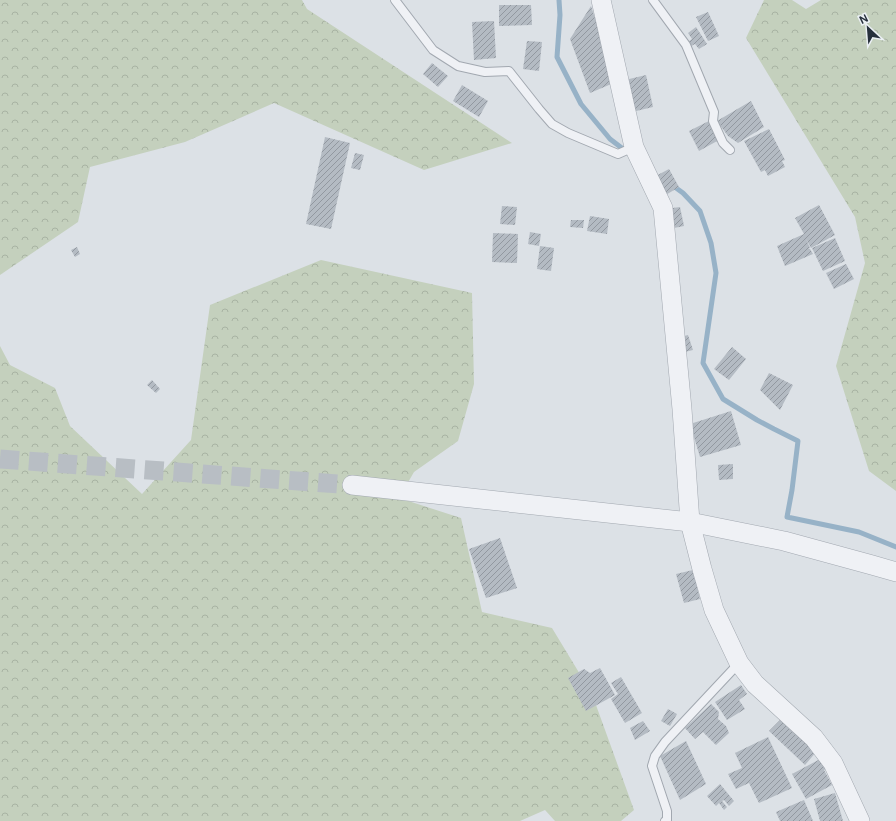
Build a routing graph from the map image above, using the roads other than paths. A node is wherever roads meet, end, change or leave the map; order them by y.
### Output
1 (395, 0) edge
2 (601, 0) edge
3 (653, 0) edge
4 (634, 147) junction
5 (730, 150) dead end
6 (352, 485) tunnel mouth
7 (690, 522) junction
8 (896, 572) edge
9 (739, 662) junction
10 (665, 821) edge
11 (860, 821) edge

1 - 4 lane
2 - 4 street
3 - 5 lane
4 - 7 street
6 - 7 street
7 - 8 street
7 - 9 street
9 - 10 lane
9 - 11 street

